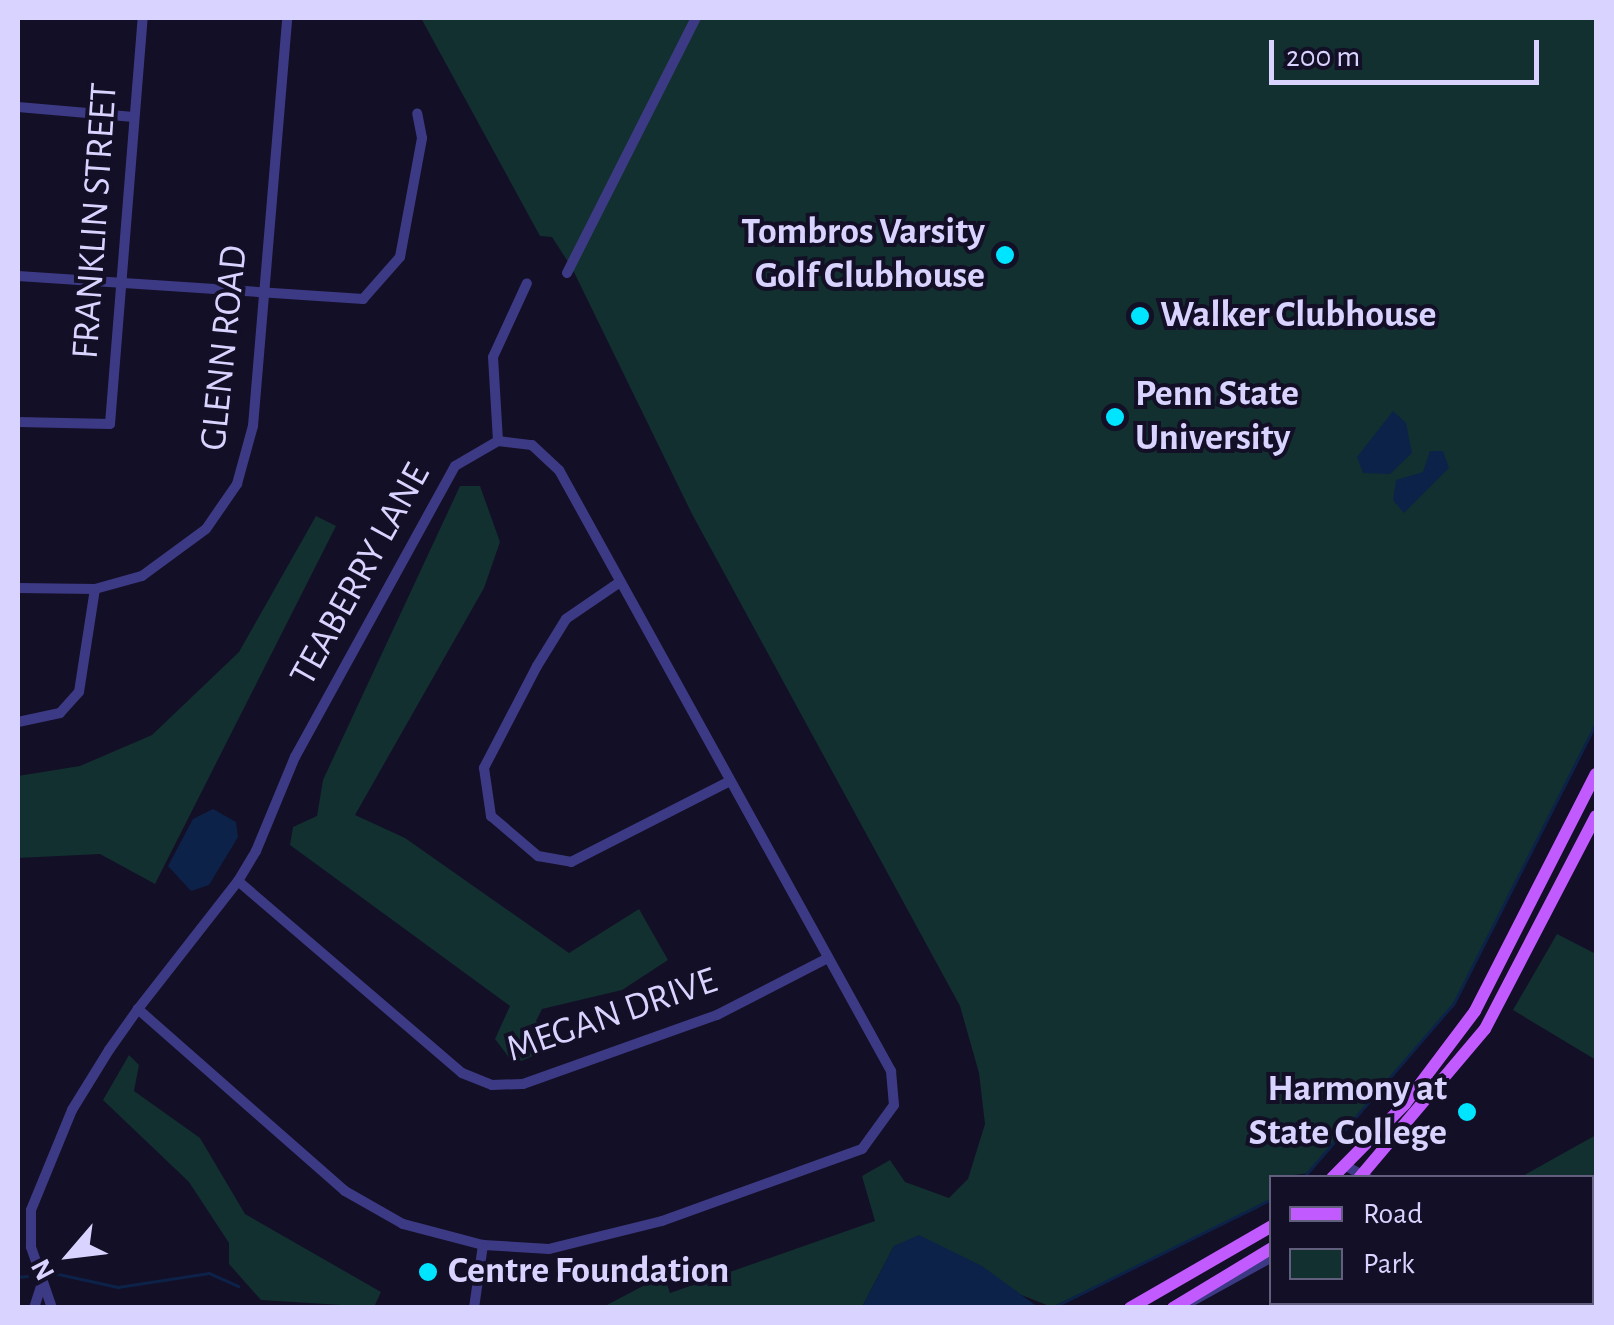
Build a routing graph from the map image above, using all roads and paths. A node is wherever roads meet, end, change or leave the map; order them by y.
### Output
1 (143, 18) edge
2 (287, 18) edge
3 (696, 18) edge
4 (18, 107) edge
5 (417, 113) dead end
6 (134, 117) junction
7 (566, 273) dead end
8 (18, 276) edge
9 (121, 284) junction
10 (528, 284) dead end
11 (263, 297) junction
12 (18, 422) edge
13 (498, 441) junction
14 (620, 582) junction
15 (18, 588) edge
16 (95, 589) junction
17 (18, 722) edge
18 (1596, 774) edge
19 (730, 781) junction
20 (1596, 816) edge
21 (238, 881) junction
22 (828, 958) junction
23 (138, 1009) junction
24 (1348, 1172) edge
25 (1365, 1175) edge
26 (1269, 1228) edge
27 (482, 1245) junction
28 (1269, 1250) edge
29 (1269, 1259) edge
30 (42, 1280) junction
31 (34, 1308) edge
32 (52, 1308) edge
33 (474, 1308) edge
34 (1130, 1308) edge
35 (1175, 1308) edge

1 - 6 street, FRANKLIN STREET
2 - 11 street, GLENN ROAD
3 - 7 street
4 - 6 street
5 - 11 street
6 - 9 street, FRANKLIN STREET
8 - 9 street
9 - 11 street
9 - 12 street, FRANKLIN STREET
10 - 13 street
11 - 16 street, GLENN ROAD
13 - 14 street
13 - 21 street, TEABERRY LANE
14 - 19 street
14 - 19 street
15 - 16 street, GLENN ROAD
16 - 17 street
18 - 24 main road
19 - 22 street
20 - 25 main road
21 - 22 street, MEGAN DRIVE
21 - 23 street, TEABERRY LANE
22 - 27 street
23 - 27 street
23 - 30 street, TEABERRY LANE
26 - 34 main road
27 - 33 street
28 - 35 main road
29 - 35 street
30 - 31 street
30 - 32 street, TEABERRY LANE

